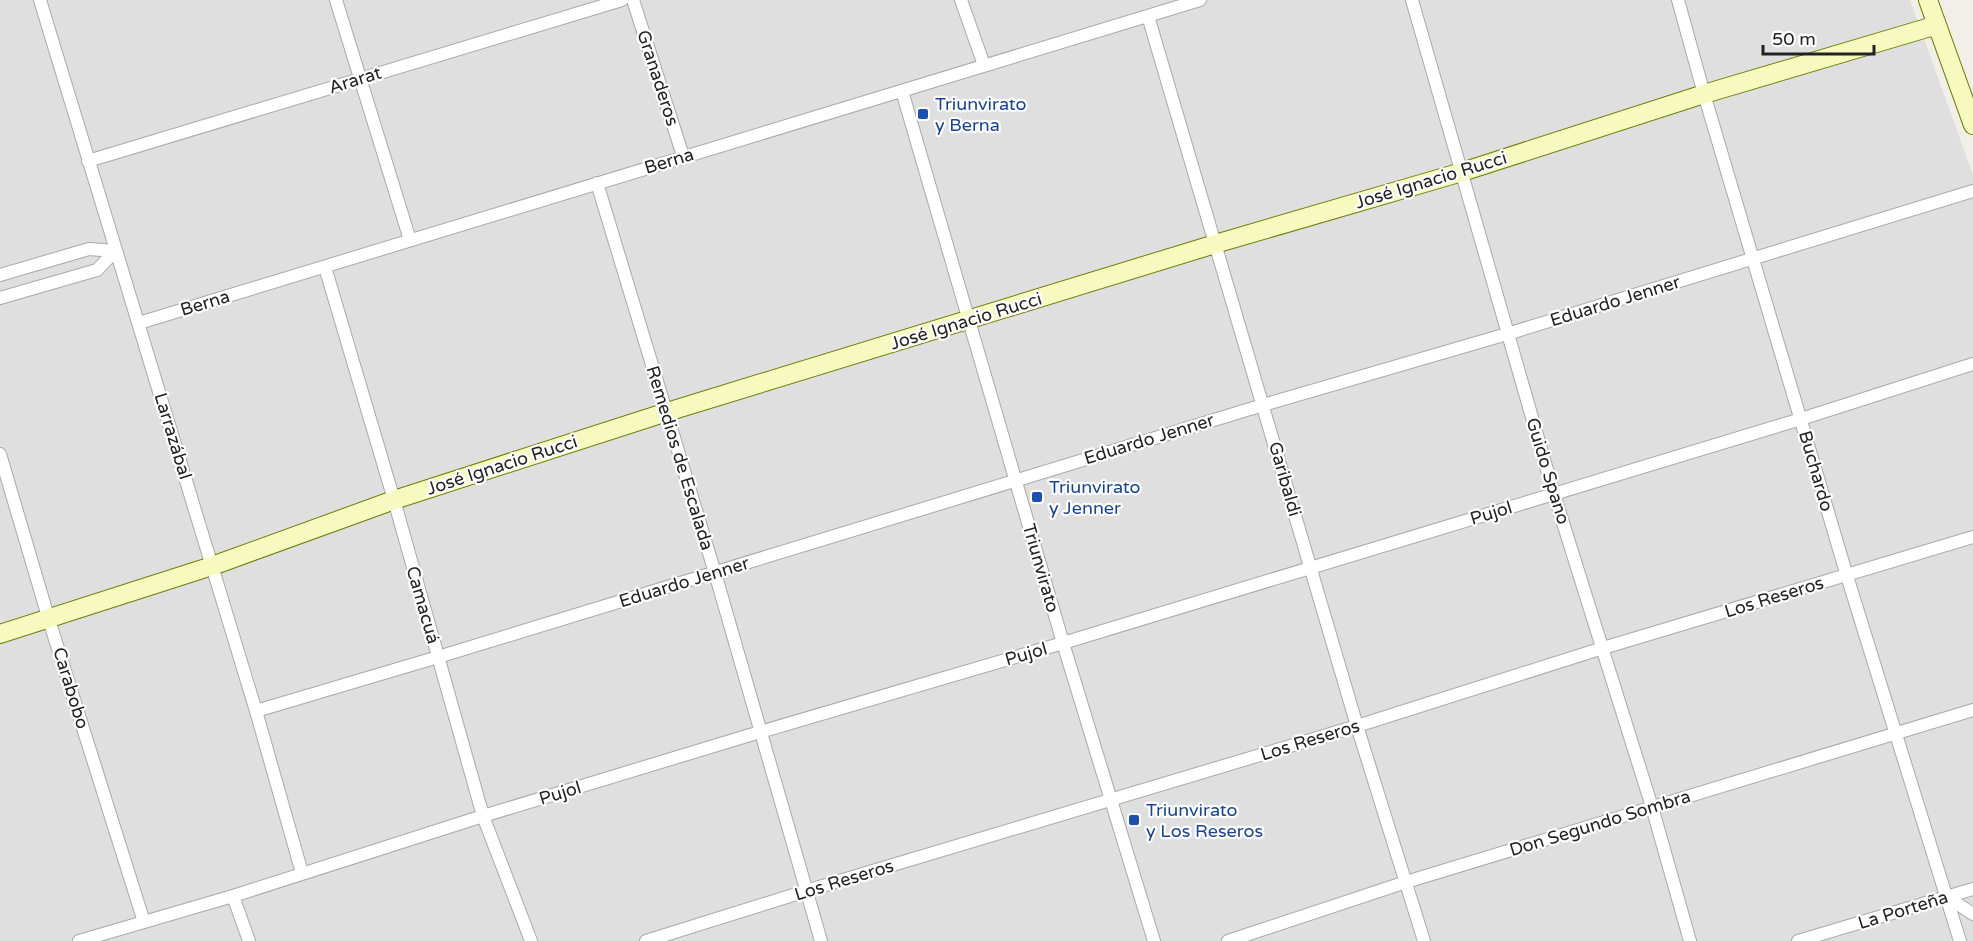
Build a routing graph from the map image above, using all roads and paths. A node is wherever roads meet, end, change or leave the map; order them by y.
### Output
1 (40, 0) edge
2 (336, 0) edge
3 (622, 0) edge
4 (633, 0) edge
5 (961, 0) edge
6 (1200, 0) edge
7 (1412, 0) edge
8 (1678, 0) edge
9 (1928, 0) edge
10 (1148, 16) junction
11 (1937, 26) junction
12 (984, 65) junction
13 (361, 79) junction
14 (902, 91) junction
15 (1704, 94) junction
16 (1973, 125) edge
17 (683, 156) junction
18 (88, 160) junction
19 (1462, 172) junction
20 (597, 183) junction
21 (1973, 190) edge
22 (410, 240) junction
23 (1215, 244) junction
24 (115, 251) junction
25 (1752, 259) junction
26 (325, 267) junction
27 (0, 275) edge
28 (0, 298) edge
29 (968, 321) junction
30 (139, 323) junction
31 (1507, 334) junction
32 (1973, 364) edge
33 (1263, 405) junction
34 (667, 412) junction
35 (1801, 419) junction
36 (0, 454) edge
37 (1015, 480) junction
38 (1554, 494) junction
39 (394, 500) junction
40 (1973, 537) edge
41 (212, 566) junction
42 (1310, 567) junction
43 (715, 573) junction
44 (1847, 576) junction
45 (49, 620) junction
46 (0, 634) edge
47 (1063, 643) junction
48 (1603, 648) junction
49 (438, 657) junction
50 (1973, 710) edge
51 (256, 711) junction
52 (1357, 726) junction
53 (760, 732) junction
54 (1895, 735) junction
55 (1110, 800) junction
56 (1652, 807) junction
57 (483, 816) junction
58 (302, 873) junction
59 (1406, 882) junction
60 (1973, 889) edge
61 (806, 891) junction
62 (233, 896) junction
63 (1947, 897) junction
64 (1973, 914) edge
65 (144, 922) junction
66 (79, 941) edge
67 (249, 941) edge
68 (531, 941) edge
69 (646, 941) edge
70 (821, 941) edge
71 (1154, 941) edge
72 (1228, 941) edge
73 (1424, 941) edge
74 (1690, 941) edge
75 (1798, 941) edge
76 (1960, 941) edge

1 - 18 street, Larrazábal
2 - 13 street
3 - 13 street, Ararat
4 - 17 street, Granaderos
5 - 12 street
6 - 10 street, Berna
7 - 19 street, Guido Spano
8 - 15 street, Buchardo
9 - 11 street
10 - 12 street, Berna
10 - 23 street, Garibaldi
11 - 15 street, José Ignacio Rucci
11 - 16 street
12 - 14 street, Berna
13 - 18 street, Ararat
13 - 22 street
14 - 17 street, Berna
14 - 29 street, Triunvirato
15 - 19 street, José Ignacio Rucci
15 - 25 street, Buchardo
17 - 20 street, Berna
18 - 24 street, Larrazábal
19 - 23 street, José Ignacio Rucci
19 - 31 street, Guido Spano
20 - 22 street, Berna
20 - 34 street, Remedios de Escalada
21 - 25 street, Eduardo Jenner
22 - 26 street, Berna
23 - 29 street, José Ignacio Rucci
23 - 33 street, Garibaldi
24 - 27 street
24 - 28 street
24 - 30 street, Larrazábal
25 - 31 street, Eduardo Jenner
25 - 35 street, Buchardo
26 - 30 street, Berna
26 - 39 street, Camacuá
29 - 34 street, José Ignacio Rucci
29 - 37 street, Triunvirato
30 - 41 street, Larrazábal
31 - 33 street, Eduardo Jenner
31 - 38 street, Guido Spano
32 - 35 street, Pujol
33 - 37 street, Eduardo Jenner
33 - 42 street, Garibaldi
34 - 39 street, José Ignacio Rucci
34 - 43 street, Remedios de Escalada
35 - 38 street, Pujol
35 - 44 street, Buchardo
36 - 45 street, Carabobo
37 - 43 street, Eduardo Jenner
37 - 47 street, Triunvirato
38 - 42 street, Pujol
38 - 48 street, Guido Spano
39 - 41 street, José Ignacio Rucci
39 - 49 street, Camacuá
40 - 44 street, Los Reseros
41 - 45 street, José Ignacio Rucci
41 - 51 street, Larrazábal
42 - 47 street, Pujol
42 - 52 street, Garibaldi
43 - 49 street, Eduardo Jenner
43 - 53 street, Remedios de Escalada
44 - 48 street, Los Reseros
44 - 54 street, Buchardo
45 - 46 street, José Ignacio Rucci
45 - 65 street, Carabobo
47 - 53 street, Pujol
47 - 55 street, Triunvirato
48 - 52 street, Los Reseros
48 - 56 street, Guido Spano
49 - 51 street, Eduardo Jenner
49 - 57 street, Camacuá
50 - 54 street, Don Segundo Sombra
51 - 58 street, Larrazábal
52 - 55 street, Los Reseros
52 - 59 street, Garibaldi
53 - 57 street, Pujol
53 - 61 street, Remedios de Escalada
54 - 56 street, Don Segundo Sombra
54 - 63 street, Buchardo
55 - 61 street, Los Reseros
55 - 71 street, Triunvirato
56 - 59 street, Don Segundo Sombra
56 - 74 street, Guido Spano
57 - 58 street, Pujol
57 - 68 street, Camacuá
58 - 62 street, Pujol
59 - 72 street, Don Segundo Sombra
59 - 73 street, Garibaldi
60 - 63 street, La Porteña
61 - 69 street, Los Reseros
61 - 70 street, Remedios de Escalada
62 - 65 street, Pujol
62 - 67 street
63 - 64 street
63 - 75 street, La Porteña
63 - 76 street, Buchardo
65 - 66 street, Pujol

